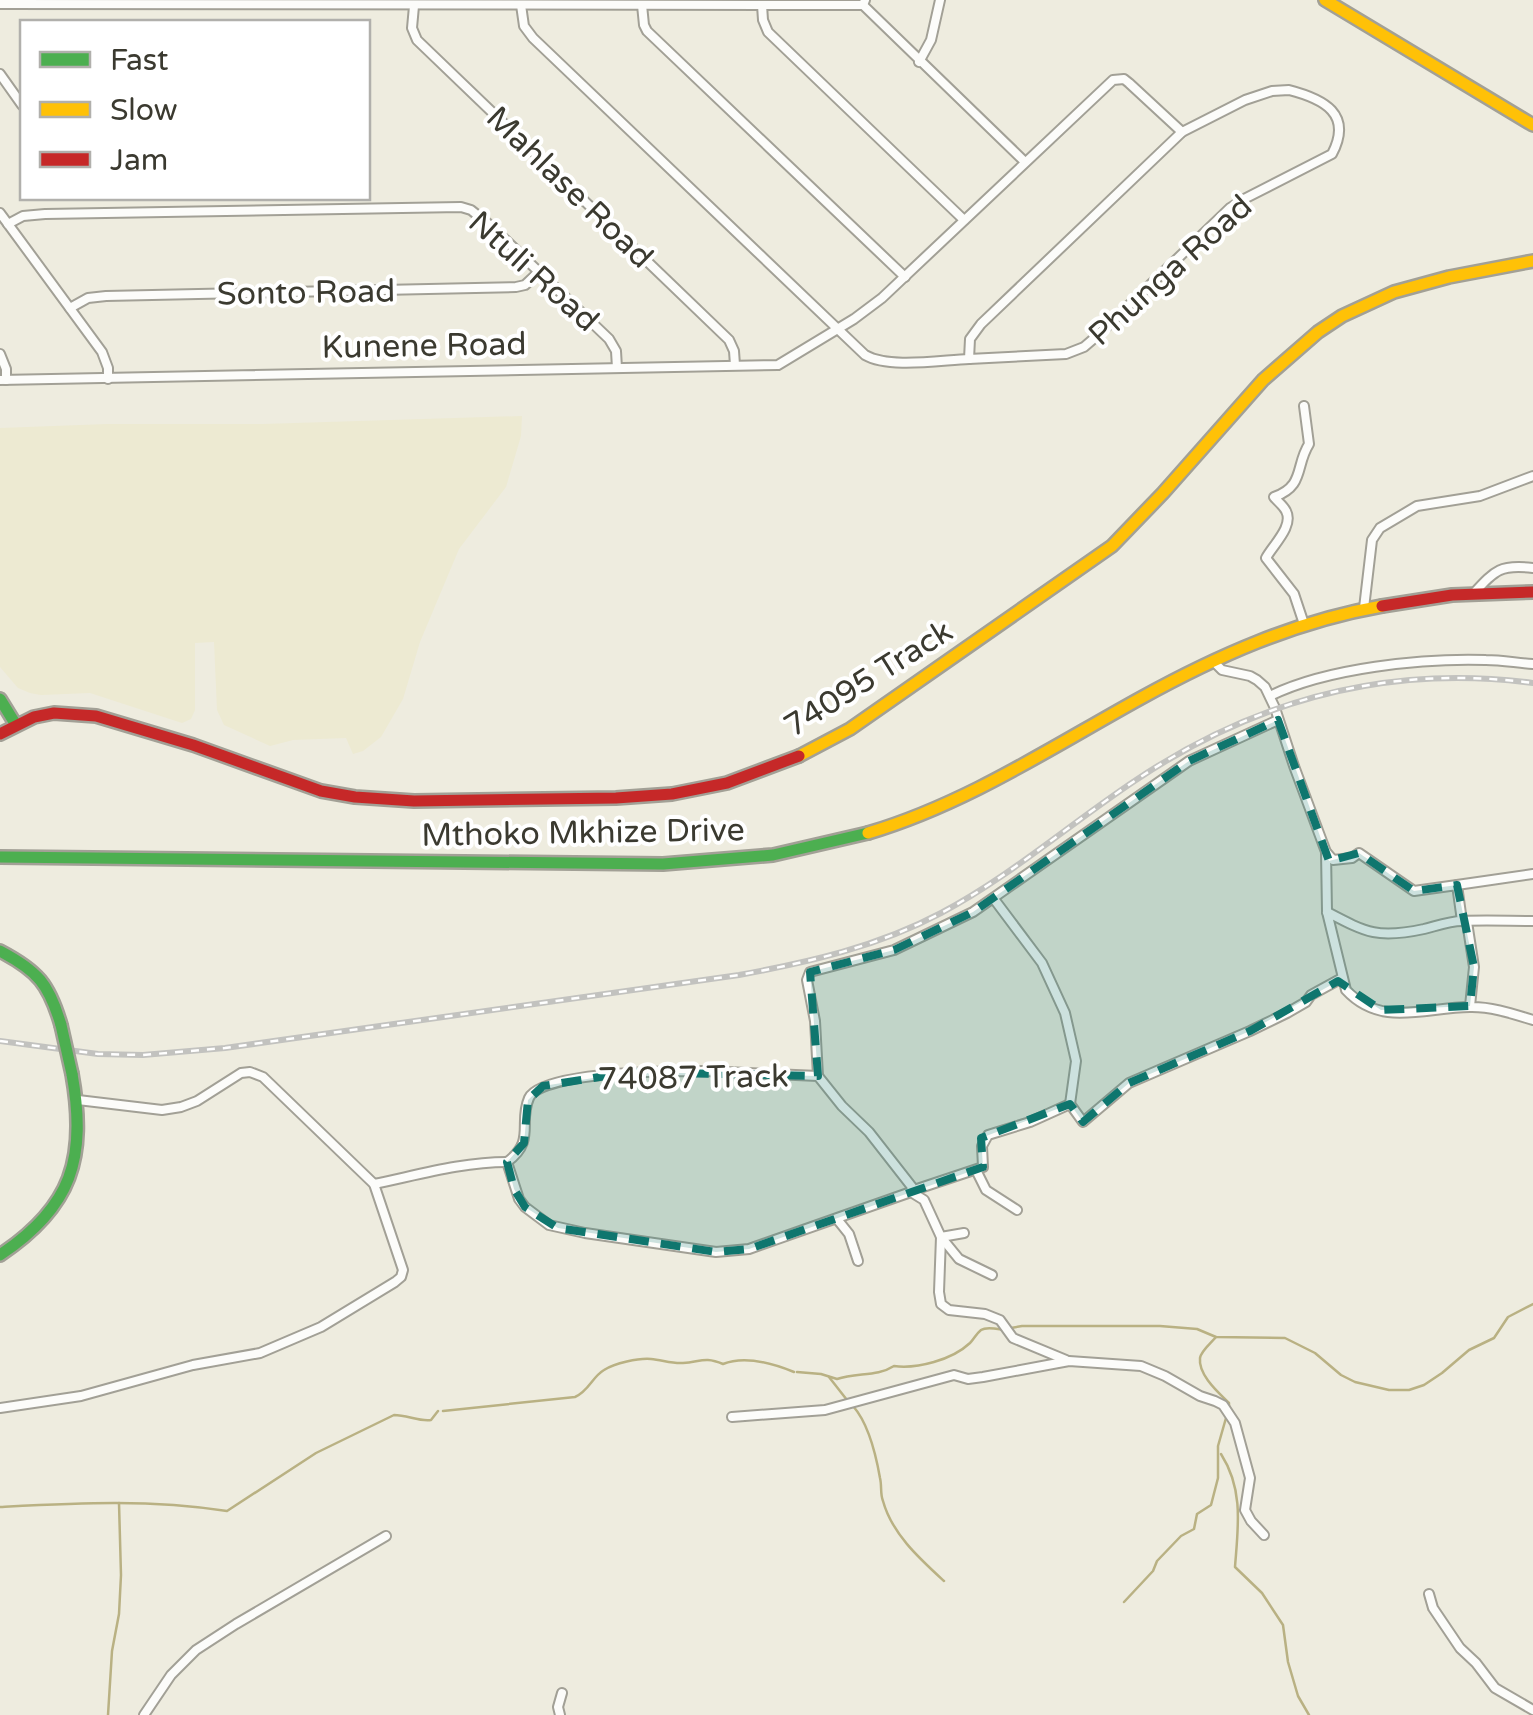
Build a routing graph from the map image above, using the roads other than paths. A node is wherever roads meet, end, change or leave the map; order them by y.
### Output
1 (940, 0) edge
2 (1325, 0) edge
3 (93, 2) edge
4 (864, 3) edge
5 (0, 4) edge
6 (521, 5) junction
7 (414, 6) junction
8 (642, 6) junction
9 (762, 6) junction
10 (919, 62) junction
11 (0, 74) edge
12 (20, 101) edge
13 (1533, 125) edge
14 (1182, 132) junction
15 (1025, 162) junction
16 (89, 201) dead end
17 (89, 212) junction
18 (0, 213) edge
19 (964, 220) junction
20 (8, 224) junction
21 (1533, 262) edge
22 (539, 272) junction
23 (904, 277) junction
24 (70, 308) junction
25 (838, 328) junction
26 (0, 354) edge
27 (969, 358) junction
28 (735, 365) junction
29 (617, 368) junction
30 (108, 378) junction
31 (3, 380) edge
32 (1304, 406) dead end
33 (1530, 477) edge
34 (1533, 568) edge
35 (1533, 592) edge
36 (1474, 593) junction
37 (1364, 608) junction
38 (1304, 624) junction
39 (1214, 661) junction
40 (1533, 664) edge
41 (1270, 696) junction
42 (0, 699) edge
43 (1278, 720) junction
44 (16, 725) junction
45 (0, 734) edge
46 (1326, 852) junction
47 (0, 856) edge
48 (1533, 874) edge
49 (1457, 884) junction
50 (994, 898) junction
51 (1326, 912) junction
52 (1464, 921) junction
53 (1533, 921) edge
54 (0, 951) edge
55 (1342, 978) junction
56 (1470, 1006) junction
57 (1533, 1020) edge
58 (818, 1076) junction
59 (78, 1100) junction
60 (1070, 1104) junction
61 (507, 1162) junction
62 (976, 1170) junction
63 (374, 1184) junction
64 (911, 1192) junction
65 (1017, 1210) dead end
66 (837, 1219) junction
67 (964, 1233) dead end
68 (941, 1237) junction
69 (0, 1256) edge
70 (858, 1261) dead end
71 (992, 1275) dead end
72 (1068, 1360) junction
73 (0, 1408) edge
74 (732, 1417) dead end
75 (1264, 1535) dead end
76 (386, 1536) dead end
77 (1429, 1594) dead end
78 (562, 1693) dead end
79 (1533, 1710) edge
80 (144, 1715) edge
81 (560, 1715) edge

1 - 10 street
2 - 13 street
3 - 5 street
3 - 7 street
4 - 9 street
4 - 10 street
6 - 7 street
6 - 8 street
6 - 25 street
7 - 28 street, Mahlase Road
8 - 9 street
8 - 23 street
9 - 19 street
10 - 15 street
11 - 12 street
14 - 15 street, Kunene Road
14 - 27 street, Phunga Road
14 - 27 street, Phunga Road
15 - 19 street, Kunene Road
16 - 17 street
17 - 20 street, Ntuli Road
17 - 22 street, Ntuli Road
18 - 20 street
19 - 23 street, Kunene Road
20 - 24 street
21 - 44 street, 74095 Track
22 - 24 street, Sonto Road
22 - 29 street, Ntuli Road
23 - 25 street, Kunene Road
24 - 30 street
25 - 27 street
25 - 28 street, Kunene Road
26 - 31 street
28 - 29 street, Kunene Road
29 - 30 street, Kunene Road
30 - 31 street, Kunene Road
32 - 38 street
33 - 37 street
34 - 36 street
35 - 36 street, Mthoko Mkhize Drive
36 - 37 street, Mthoko Mkhize Drive
37 - 38 street, Mthoko Mkhize Drive
38 - 39 street, Mthoko Mkhize Drive
39 - 41 street
39 - 47 street, Mthoko Mkhize Drive
40 - 41 street
41 - 43 street
42 - 44 street
43 - 46 street
43 - 50 street, 74087 Track
44 - 45 street, 74095 Track
46 - 49 street
46 - 51 street
48 - 49 street
49 - 52 street
50 - 58 street, 74087 Track
50 - 60 street
51 - 52 street
51 - 55 street
52 - 53 street
52 - 56 street
54 - 59 street, bridge
55 - 56 street
55 - 60 street
56 - 57 street
58 - 61 street, 74087 Track
58 - 64 street, 74087 Track
59 - 63 street
59 - 69 street
60 - 62 street
61 - 63 street
61 - 66 street
62 - 64 street
62 - 65 street
63 - 73 street
64 - 66 street
64 - 68 street, 74087 Track
66 - 70 street
67 - 68 street
68 - 71 street
68 - 72 street
72 - 74 street
72 - 75 street
76 - 80 street
77 - 79 street
78 - 81 street

